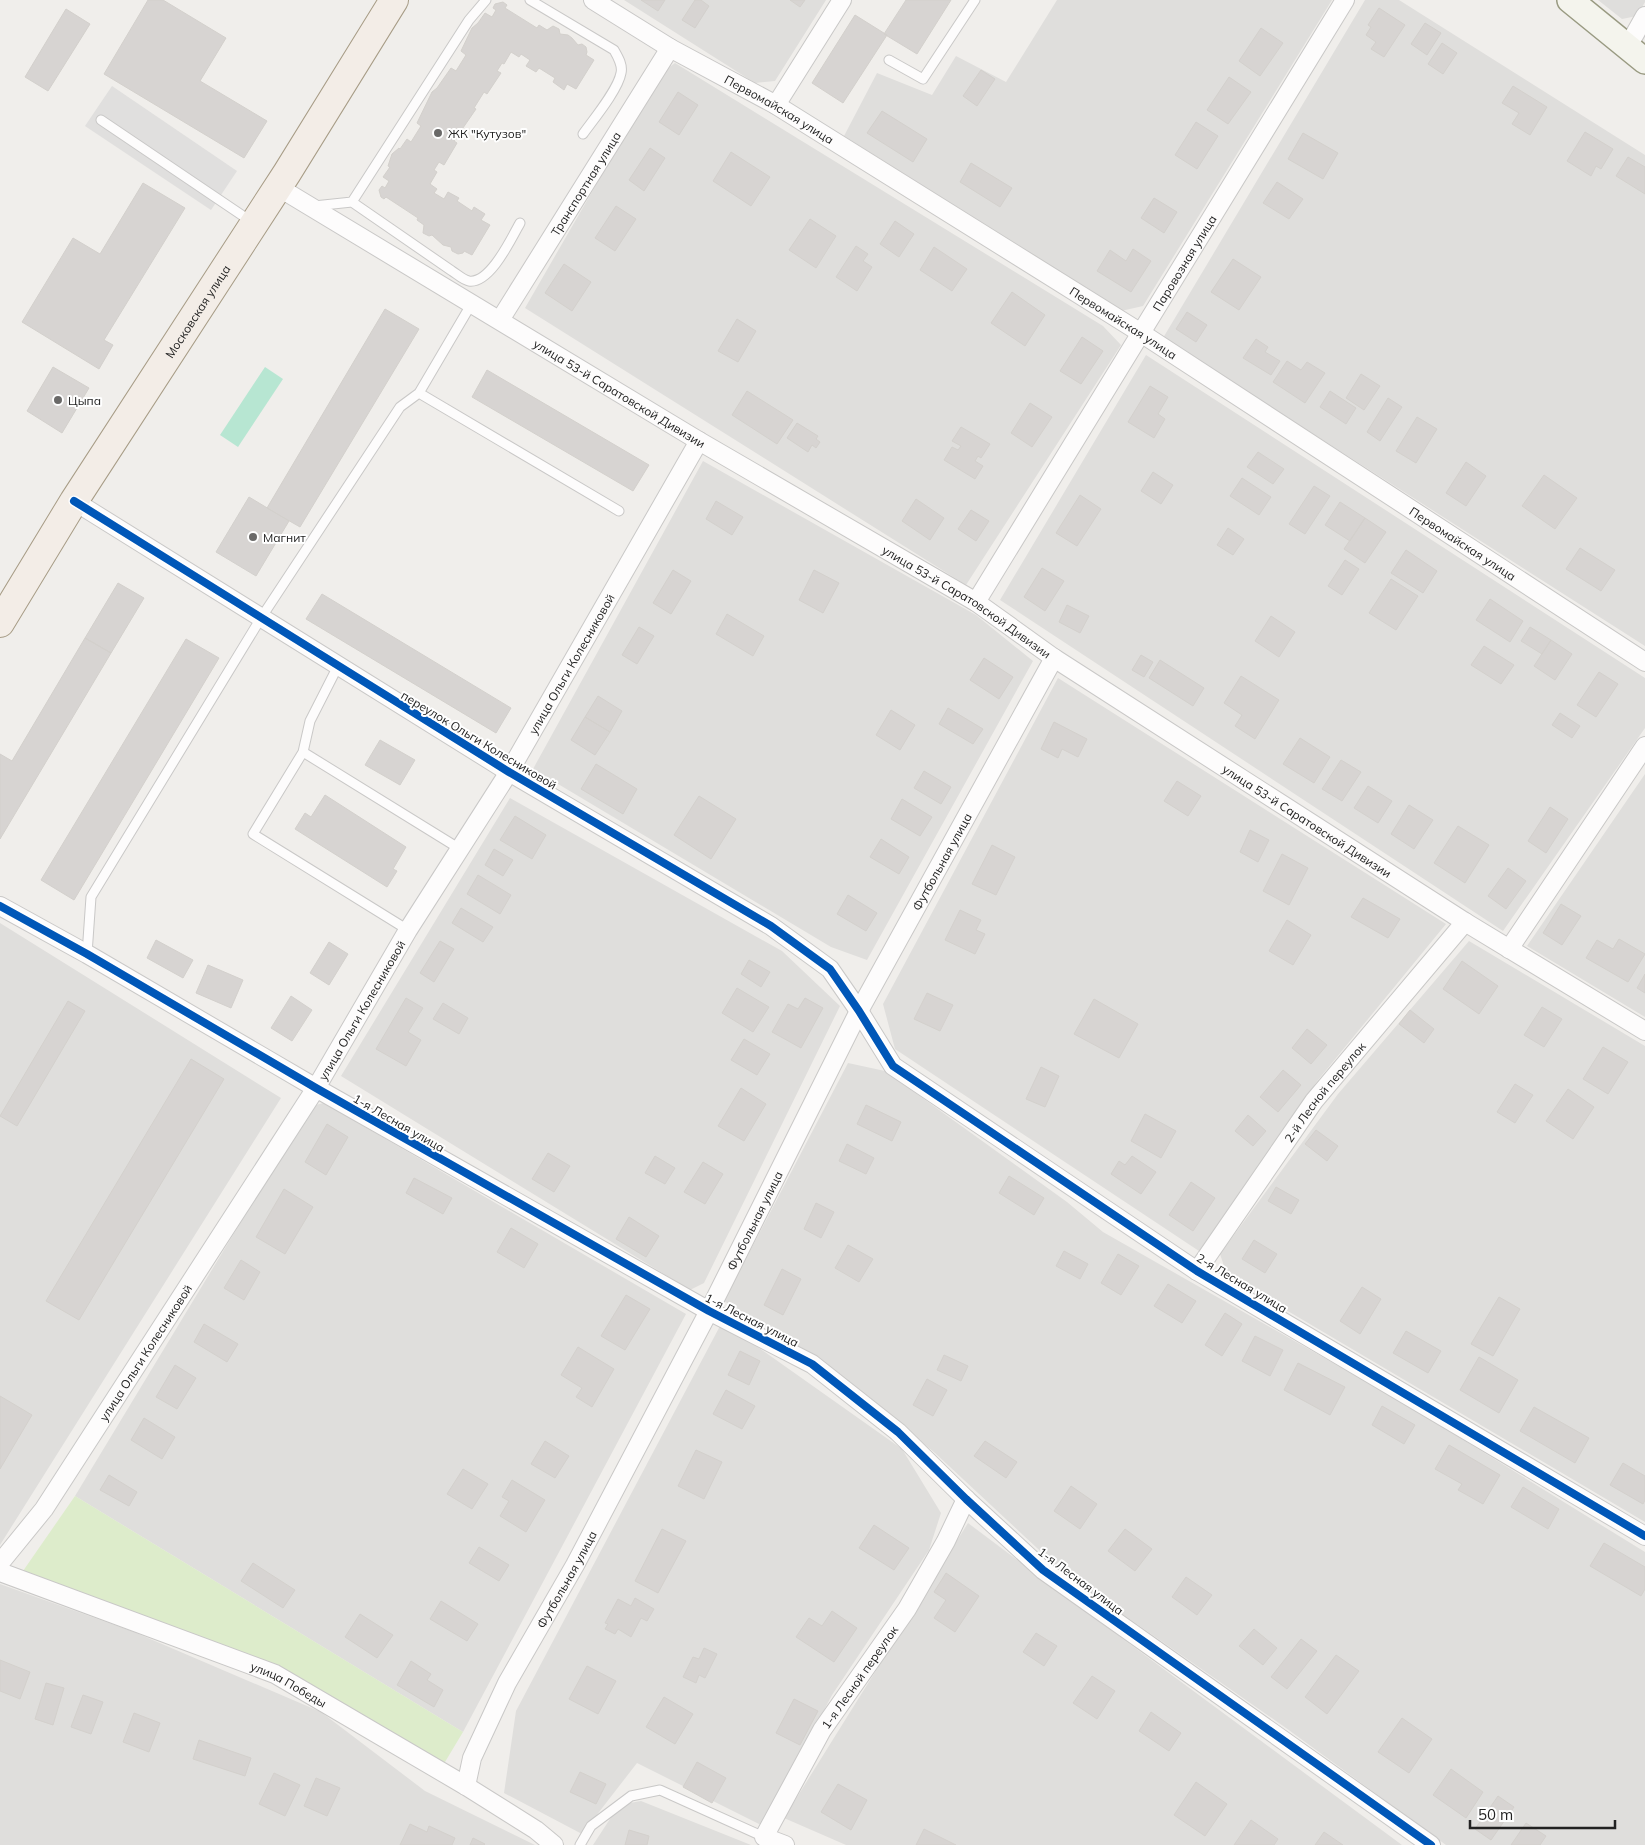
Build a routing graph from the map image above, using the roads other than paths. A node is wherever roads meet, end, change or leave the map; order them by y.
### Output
1 (394, 0) edge
2 (486, 0) edge
3 (530, 0) edge
4 (593, 0) edge
5 (842, 0) edge
6 (975, 0) edge
7 (1345, 0) edge
8 (1570, 0) edge
9 (1645, 16) edge
10 (670, 48) junction
11 (1636, 54) edge
12 (888, 60) dead end
13 (776, 105) junction
14 (101, 120) dead end
15 (582, 134) dead end
16 (278, 187) junction
17 (352, 202) junction
18 (311, 207) junction
19 (254, 223) junction
20 (520, 223) dead end
21 (473, 303) junction
22 (500, 320) junction
23 (1141, 332) junction
24 (419, 393) junction
25 (699, 441) junction
26 (74, 501) junction
27 (619, 511) dead end
28 (976, 602) junction
29 (261, 618) junction
30 (0, 623) edge
31 (1054, 658) junction
32 (1645, 662) edge
33 (338, 666) junction
34 (1645, 746) edge
35 (303, 752) junction
36 (509, 772) junction
37 (460, 849) junction
38 (0, 906) edge
39 (1465, 922) junction
40 (408, 930) junction
41 (1509, 949) junction
42 (87, 954) junction
43 (859, 1011) junction
44 (1645, 1031) edge
45 (316, 1088) junction
46 (1197, 1271) junction
47 (709, 1311) junction
48 (966, 1499) junction
49 (1645, 1536) edge
50 (0, 1563) edge
51 (0, 1572) edge
52 (466, 1786) junction
53 (764, 1837) junction
54 (554, 1845) edge
55 (580, 1845) edge
56 (785, 1845) edge
57 (1432, 1845) edge

1 - 16 main road, Московская улица
2 - 17 lane
3 - 15 lane
4 - 10 street, Первомайская улица
5 - 13 street
6 - 12 lane
7 - 23 street, Паровозная улица
8 - 11 main road
9 - 11 street
10 - 13 street, Первомайская улица
10 - 22 street, Транспортная улица
13 - 23 street, Первомайская улица
14 - 19 lane
16 - 18 street, улица 53-й Саратовской Дивизии
16 - 19 main road, Московская улица
17 - 18 lane
17 - 20 lane
18 - 21 street, улица 53-й Саратовской Дивизии
19 - 26 main road, Московская улица
21 - 22 street, улица 53-й Саратовской Дивизии
21 - 24 lane
22 - 25 street, улица 53-й Саратовской Дивизии
23 - 28 street, Паровозная улица
23 - 32 street, Первомайская улица
24 - 27 lane
24 - 29 lane
25 - 28 street, улица 53-й Саратовской Дивизии
25 - 36 street, улица Ольги Колесниковой
26 - 29 street, переулок Ольги Колесниковой
26 - 30 main road, Московская улица
28 - 31 street, улица 53-й Саратовской Дивизии
29 - 33 street, переулок Ольги Колесниковой
29 - 42 lane
31 - 39 street, улица 53-й Саратовской Дивизии
31 - 43 street, Футбольная улица
33 - 35 lane
33 - 36 street, переулок Ольги Колесниковой
34 - 41 street
35 - 37 lane
35 - 40 lane
36 - 37 street, улица Ольги Колесниковой
36 - 43 street, переулок Ольги Колесниковой
37 - 40 street, улица Ольги Колесниковой
38 - 42 street, 1-я Лесная улица
39 - 41 street, улица 53-й Саратовской Дивизии
39 - 46 street, 2-й Лесной переулок
40 - 45 street, улица Ольги Колесниковой
41 - 44 street, улица 53-й Саратовской Дивизии
42 - 45 street, 1-я Лесная улица
43 - 46 street, 2-я Лесная улица
43 - 47 street, Футбольная улица
45 - 47 street, 1-я Лесная улица
45 - 50 street, улица Ольги Колесниковой
46 - 49 street, 2-я Лесная улица
47 - 48 street, 1-я Лесная улица
47 - 52 street, Футбольная улица
48 - 53 street, 1-я Лесной переулок
48 - 57 street, 1-я Лесная улица
51 - 52 street, улица Победы
52 - 54 street, улица Победы
53 - 55 lane
53 - 56 street

